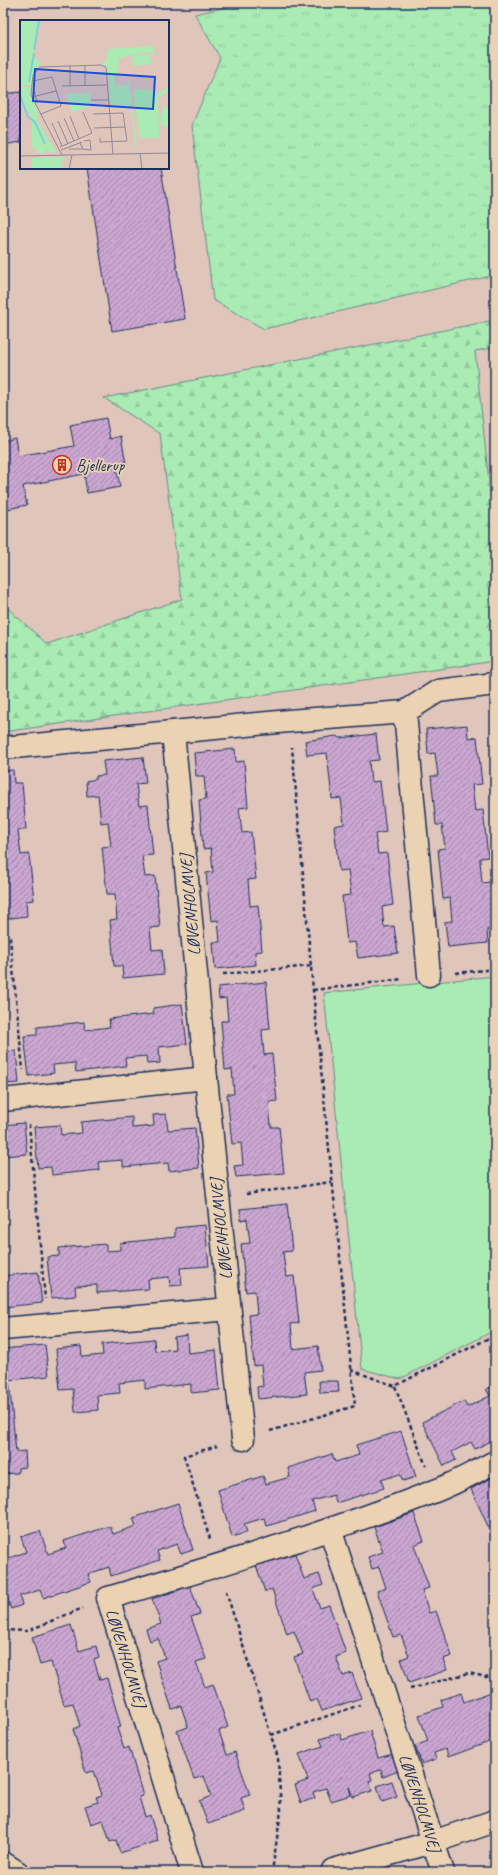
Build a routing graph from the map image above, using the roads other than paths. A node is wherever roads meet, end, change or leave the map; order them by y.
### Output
1 (495, 684) edge
2 (405, 712) junction
3 (173, 732) junction
4 (3, 748) edge
5 (429, 975) dead end
6 (206, 1078) junction
7 (3, 1100) edge
8 (229, 1309) junction
9 (3, 1329) edge
10 (243, 1439) road end
11 (495, 1462) edge
12 (330, 1529) junction
13 (495, 1821) edge
14 (433, 1842) junction
15 (3, 1863) edge
16 (333, 1870) dead end
17 (17, 1872) edge
18 (192, 1872) edge
19 (443, 1872) edge

1 - 2 street
2 - 3 street
2 - 5 street
3 - 4 street
3 - 6 street, LØVENHOLMVEJ
6 - 7 street
6 - 8 street, LØVENHOLMVEJ
8 - 9 street
8 - 10 street, LØVENHOLMVEJ
11 - 12 street, LØVENHOLMVEJ
12 - 14 street, LØVENHOLMVEJ
12 - 18 street, LØVENHOLMVEJ
13 - 14 street
14 - 16 street
14 - 19 street, LØVENHOLMVEJ
15 - 17 street

